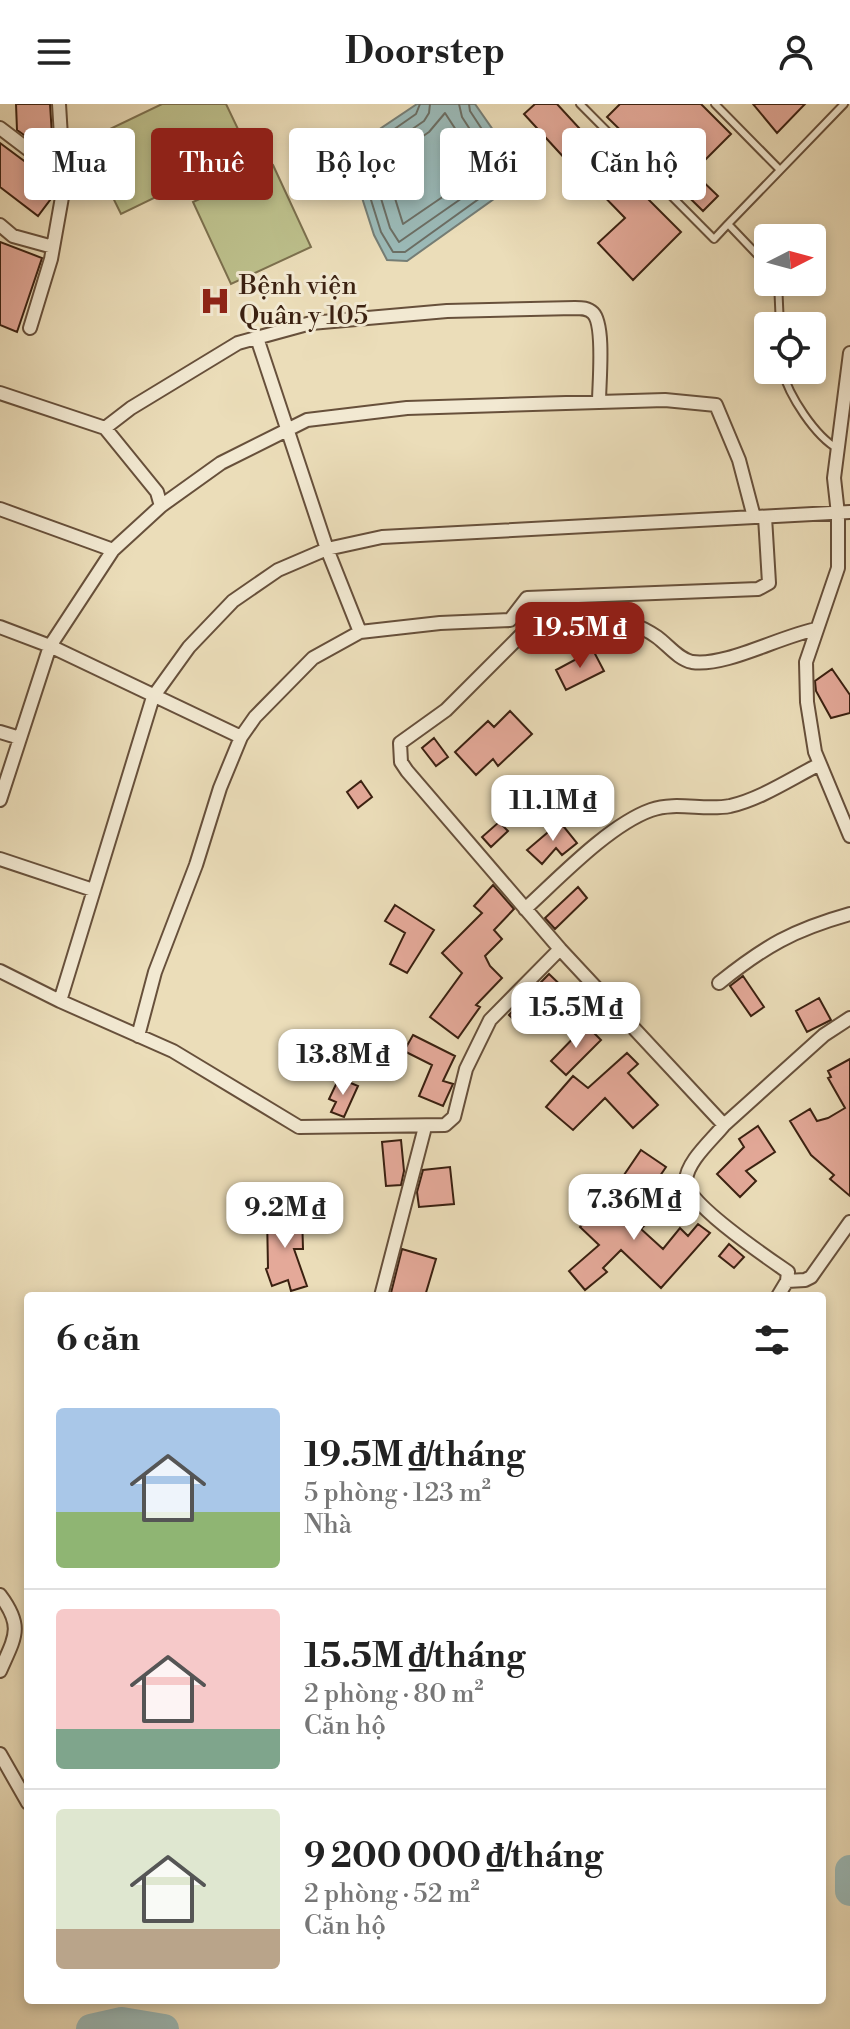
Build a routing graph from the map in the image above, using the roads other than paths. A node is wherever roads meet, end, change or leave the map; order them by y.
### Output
1 (59, 104) edge
2 (580, 104) edge
3 (715, 104) edge
4 (844, 104) edge
5 (0, 128) edge
6 (60, 128) edge
7 (24, 146) edge
8 (780, 170) junction
9 (61, 200) edge
10 (728, 224) junction
11 (0, 225) edge
12 (53, 247) junction
13 (754, 251) edge
14 (30, 328) dead end
15 (257, 338) junction
16 (850, 353) edge
17 (786, 384) edge
18 (0, 393) edge
19 (599, 402) junction
20 (105, 428) junction
21 (287, 430) junction
22 (838, 449) junction
23 (161, 506) junction
24 (0, 509) edge
25 (847, 512) edge
26 (760, 517) junction
27 (327, 549) junction
28 (113, 550) junction
29 (0, 627) edge
30 (817, 629) junction
31 (360, 632) junction
32 (50, 646) junction
33 (153, 697) junction
34 (0, 732) edge
35 (241, 737) junction
36 (20, 738) junction
37 (820, 764) junction
38 (0, 800) edge
39 (850, 836) edge
40 (0, 859) edge
41 (93, 890) junction
42 (525, 909) junction
43 (850, 914) edge
44 (560, 949) junction
45 (0, 971) edge
46 (719, 983) dead end
47 (60, 1001) junction
48 (850, 1018) edge
49 (138, 1036) junction
50 (724, 1125) junction
51 (425, 1127) junction
52 (850, 1222) edge
53 (787, 1281) junction
54 (382, 1292) edge
55 (780, 1292) edge
56 (0, 1595) edge
57 (0, 1671) edge
58 (0, 1754) edge
59 (24, 1796) edge

1 - 6 street
2 - 10 lane
3 - 8 lane
4 - 8 lane
5 - 7 street
8 - 10 lane
9 - 12 street
10 - 13 lane
11 - 12 street
12 - 14 street
15 - 19 street
15 - 20 street
15 - 21 street
16 - 22 street
17 - 22 lane
18 - 20 street
19 - 21 street
19 - 26 street
20 - 23 street
21 - 23 street
21 - 27 street
22 - 25 street
23 - 28 street
24 - 28 street
25 - 26 street
25 - 30 street
26 - 27 street
26 - 31 street
27 - 31 street
27 - 33 street
28 - 32 street
29 - 32 street
30 - 37 street
30 - 42 street
31 - 35 street
32 - 33 street
32 - 36 street
33 - 35 street
33 - 41 street
34 - 36 street
35 - 49 street
36 - 38 street
37 - 39 street
37 - 42 street
40 - 41 street
41 - 47 street
42 - 44 street
43 - 46 street
44 - 50 street
44 - 51 street
45 - 47 street
47 - 49 street
48 - 50 street
49 - 51 street
50 - 53 street
51 - 54 street
52 - 53 street
53 - 55 street
56 - 57 street
58 - 59 street

